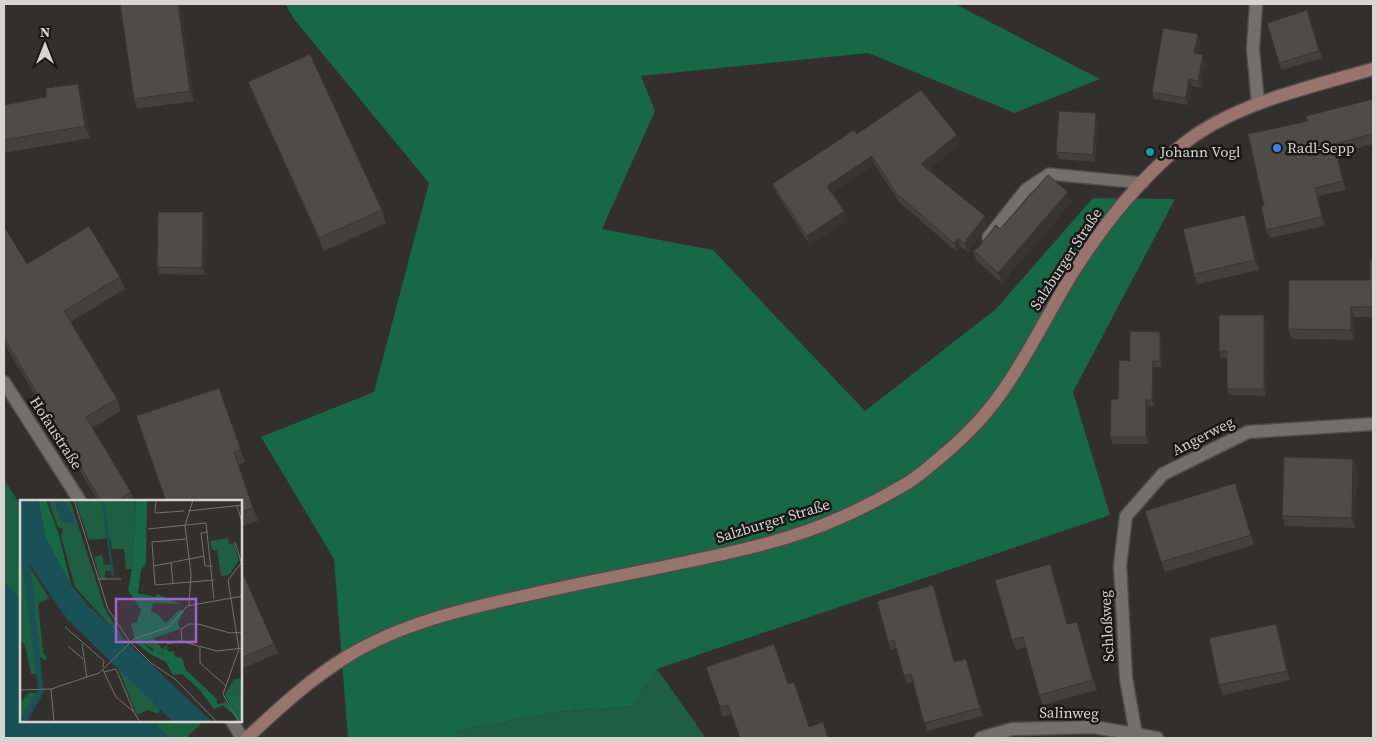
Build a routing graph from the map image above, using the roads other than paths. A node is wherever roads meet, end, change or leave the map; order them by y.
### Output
1 (1256, 4) edge
2 (1373, 69) edge
3 (1258, 104) junction
4 (1143, 183) junction
5 (981, 246) edge
6 (4, 382) edge
7 (1373, 424) edge
8 (79, 500) edge
9 (1126, 516) joint
10 (233, 722) edge
11 (1136, 735) junction
12 (242, 738) edge
13 (247, 738) edge
14 (981, 738) edge
15 (1157, 738) edge

1 - 3 street
2 - 3 main road, Salzburger Straße
3 - 4 main road, Salzburger Straße
4 - 5 lane
4 - 13 main road, Salzburger Straße
6 - 8 street, Hofaustraße
7 - 9 street, Angerweg
9 - 11 street, Schloßweg
10 - 12 street
11 - 14 street, Salinweg
11 - 15 street, Salinweg

